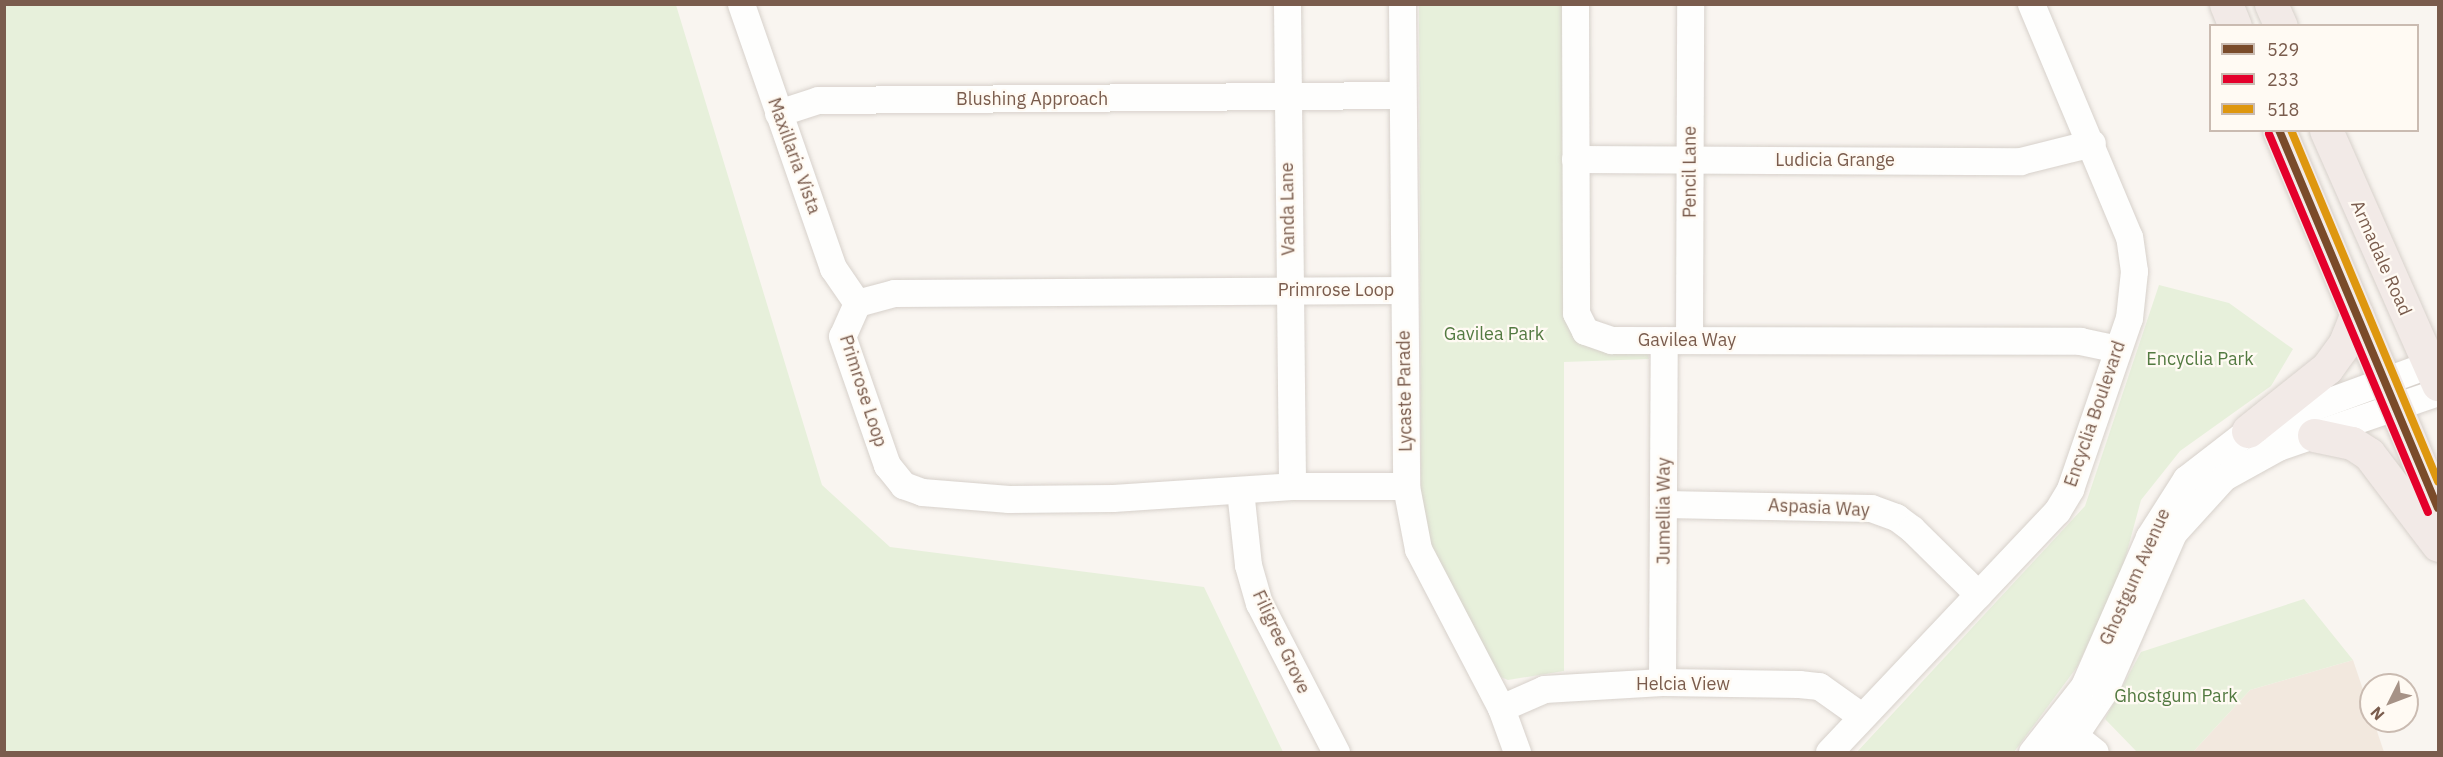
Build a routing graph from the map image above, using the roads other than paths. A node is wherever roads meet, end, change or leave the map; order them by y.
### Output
1 (741, 4) edge
2 (1287, 4) edge
3 (1402, 4) edge
4 (1575, 4) edge
5 (1690, 4) edge
6 (2031, 4) edge
7 (2226, 4) edge
8 (2271, 4) edge
9 (2234, 24) edge
10 (2280, 24) edge
11 (1402, 95) junction
12 (1287, 98) junction
13 (778, 113) junction
14 (2280, 132) edge
15 (2327, 132) edge
16 (2092, 143) junction
17 (1575, 159) junction
18 (1690, 159) junction
19 (1289, 290) junction
20 (1404, 290) junction
21 (857, 303) junction
22 (2357, 314) junction
23 (1676, 340) junction
24 (2117, 349) junction
25 (2436, 380) edge
26 (2392, 394) junction
27 (2248, 431) junction
28 (2314, 435) junction
29 (1292, 486) junction
30 (1406, 486) junction
31 (1240, 490) junction
32 (1665, 504) junction
33 (2439, 508) edge
34 (2439, 545) edge
35 (1978, 594) junction
36 (1662, 682) junction
37 (1501, 708) junction
38 (1860, 715) junction
39 (2065, 737) edge
40 (1336, 753) edge
41 (1517, 753) edge
42 (1829, 753) edge
43 (2032, 753) edge
44 (2095, 753) edge

1 - 13 street, Maxillaria Vista
2 - 12 street, Vanda Lane
3 - 11 street, Lycaste Parade
4 - 17 street, Gavilea Way
5 - 18 street, Pencil Lane
6 - 16 street, Encyclia Boulevard
7 - 9 highway
8 - 10 highway
11 - 12 street, Blushing Approach
11 - 20 street, Lycaste Parade
12 - 13 street, Blushing Approach
12 - 19 street, Vanda Lane
13 - 21 street, Maxillaria Vista
14 - 22 highway
15 - 25 highway, Armadale Road
16 - 18 street, Ludicia Grange
16 - 24 street, Encyclia Boulevard
17 - 18 street, Ludicia Grange
17 - 23 street, Gavilea Way
18 - 23 street, Pencil Lane
19 - 20 street, Primrose Loop
19 - 21 street, Primrose Loop
19 - 29 street, Vanda Lane
20 - 30 street, Lycaste Parade
21 - 31 street, Primrose Loop
22 - 26 highway
22 - 27 highway
23 - 24 street, Gavilea Way
23 - 32 street, Jumellia Way
24 - 35 street, Encyclia Boulevard
25 - 26 street, Ghostgum Avenue
26 - 27 street, Ghostgum Avenue
26 - 28 street, Ghostgum Avenue
26 - 33 highway
27 - 39 street, Ghostgum Avenue
28 - 34 highway
28 - 39 street, Ghostgum Avenue
29 - 30 street, Primrose Loop
29 - 31 street, Primrose Loop
30 - 37 street, Lycaste Parade
31 - 40 street, Filigree Grove
32 - 35 street, Aspasia Way
32 - 36 street, Jumellia Way
35 - 38 street, Encyclia Boulevard
36 - 37 street, Helcia View
36 - 38 street, Helcia View
37 - 41 street, Lycaste Parade
38 - 42 street, Encyclia Boulevard
39 - 43 street, Ghostgum Avenue
39 - 44 street

